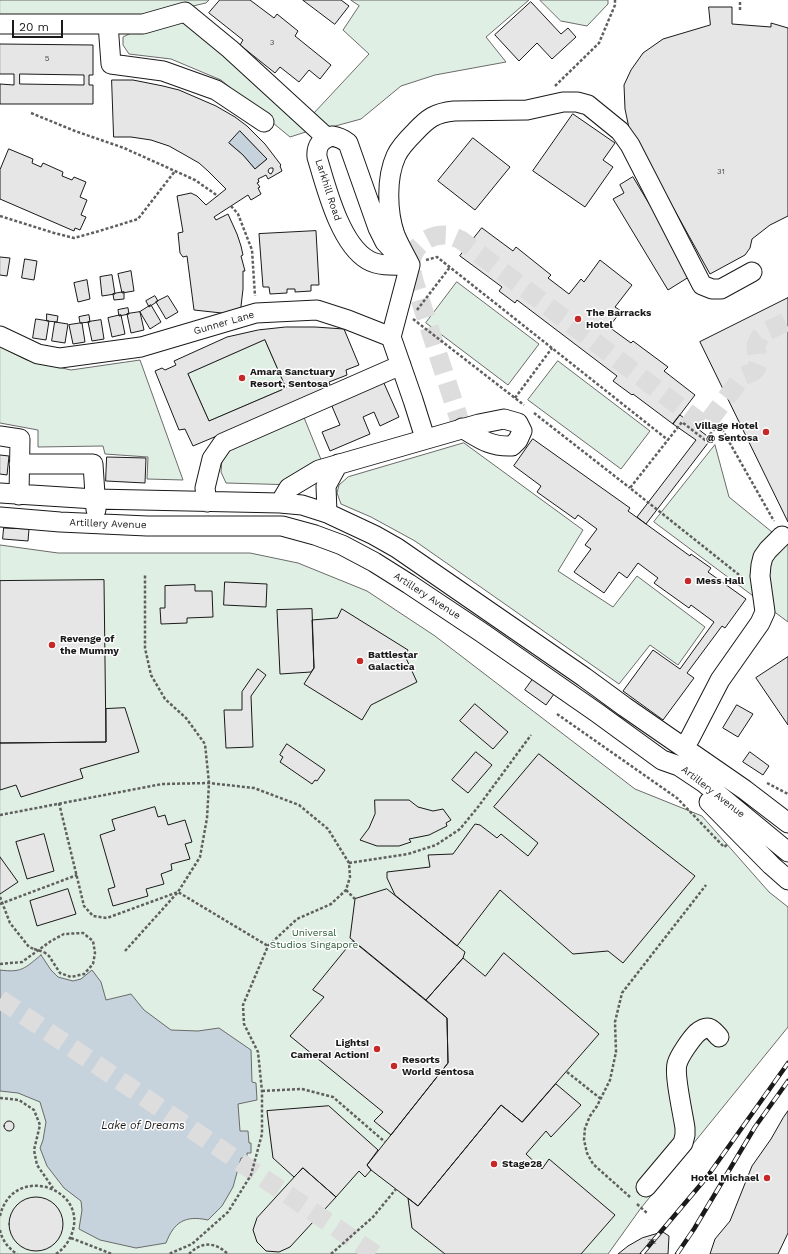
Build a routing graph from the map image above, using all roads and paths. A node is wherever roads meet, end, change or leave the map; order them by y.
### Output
1 (615, 0) edge
2 (740, 0) edge
3 (740, 10) dead end
4 (0, 24) edge
5 (108, 24) junction
6 (599, 43) dead end
7 (31, 113) dead end
8 (264, 122) dead end
9 (326, 138) junction
10 (175, 171) junction
11 (218, 196) dead end
12 (231, 206) dead end
13 (0, 216) edge
14 (410, 265) junction
15 (450, 267) junction
16 (752, 272) dead end
17 (416, 311) dead end
18 (256, 313) junction
19 (411, 318) dead end
20 (0, 336) edge
21 (391, 337) junction
22 (552, 348) junction
23 (401, 365) junction
24 (515, 398) junction
25 (527, 407) dead end
26 (533, 412) dead end
27 (462, 428) dead end
28 (0, 436) edge
29 (425, 438) junction
30 (668, 440) junction
31 (19, 464) junction
32 (338, 464) junction
33 (630, 488) junction
34 (9, 494) edge
35 (96, 499) junction
36 (207, 502) junction
37 (280, 503) junction
38 (327, 514) junction
39 (0, 517) edge
40 (96, 524) junction
41 (782, 536) joint
42 (145, 575) dead end
43 (762, 594) junction
44 (557, 714) dead end
45 (531, 735) dead end
46 (684, 747) junction
47 (662, 760) junction
48 (209, 783) junction
49 (59, 804) junction
50 (0, 815) edge
51 (788, 823) edge
52 (741, 833) junction
53 (788, 852) edge
54 (349, 863) junction
55 (77, 875) junction
56 (788, 880) edge
57 (706, 885) dead end
58 (346, 890) junction
59 (178, 892) junction
60 (0, 897) edge
61 (355, 899) dead end
62 (2, 903) edge
63 (268, 946) junction
64 (125, 951) dead end
65 (0, 964) edge
66 (719, 1037) dead end
67 (567, 1072) dead end
68 (262, 1091) junction
69 (0, 1098) edge
70 (601, 1099) junction
71 (385, 1142) dead end
72 (646, 1187) dead end
73 (53, 1189) junction
74 (396, 1189) dead end
75 (631, 1198) dead end
76 (636, 1203) dead end
77 (647, 1213) dead end
78 (0, 1216) edge
79 (0, 1230) edge
80 (71, 1238) junction
81 (192, 1244) junction
82 (194, 1248) junction
83 (17, 1254) edge
84 (56, 1254) edge
85 (112, 1254) edge
86 (169, 1254) edge
87 (189, 1254) edge
88 (228, 1254) edge
89 (331, 1254) edge

1 - 6 path
2 - 3 path
4 - 5 street
5 - 8 street
5 - 9 street
7 - 10 path
9 - 14 street
9 - 14 street, Larkhill Road
10 - 11 path
10 - 13 path
12 - 18 path
14 - 15 path
14 - 16 street
14 - 21 street
15 - 17 path
15 - 22 path
18 - 20 street, Gunner Lane
18 - 21 street, Gunner Lane
19 - 24 path
21 - 23 street
22 - 24 path
22 - 30 path
23 - 29 street
23 - 36 street
24 - 25 path
26 - 33 path
27 - 29 street
28 - 31 street
29 - 32 street
30 - 33 path
30 - 41 path
31 - 34 street
31 - 35 street
32 - 37 street
32 - 38 street
33 - 43 path
34 - 35 street, Artillery Avenue
35 - 36 street, Artillery Avenue
35 - 40 street
36 - 37 street, Artillery Avenue
37 - 38 street, Artillery Avenue
38 - 46 street, Artillery Avenue
39 - 40 street, Artillery Avenue
40 - 47 street, Artillery Avenue
41 - 43 street
42 - 48 path
43 - 46 street
44 - 52 path
45 - 54 path
46 - 51 street, Artillery Avenue
47 - 52 street
47 - 53 street, Artillery Avenue
48 - 49 path
48 - 54 path
48 - 59 path
49 - 50 path
49 - 55 path
52 - 56 street
54 - 58 path
55 - 59 path
55 - 62 path
57 - 70 path
58 - 61 path
58 - 63 path
59 - 63 path
59 - 64 path
60 - 62 path
62 - 65 path, bridge
63 - 68 path
66 - 72 street
67 - 70 path
68 - 71 path
68 - 81 path
69 - 73 path
70 - 75 path
73 - 78 path
73 - 80 path
74 - 89 path
76 - 77 path
79 - 83 path
80 - 84 path
80 - 85 path
81 - 82 path
81 - 86 path
82 - 87 path
82 - 88 path

